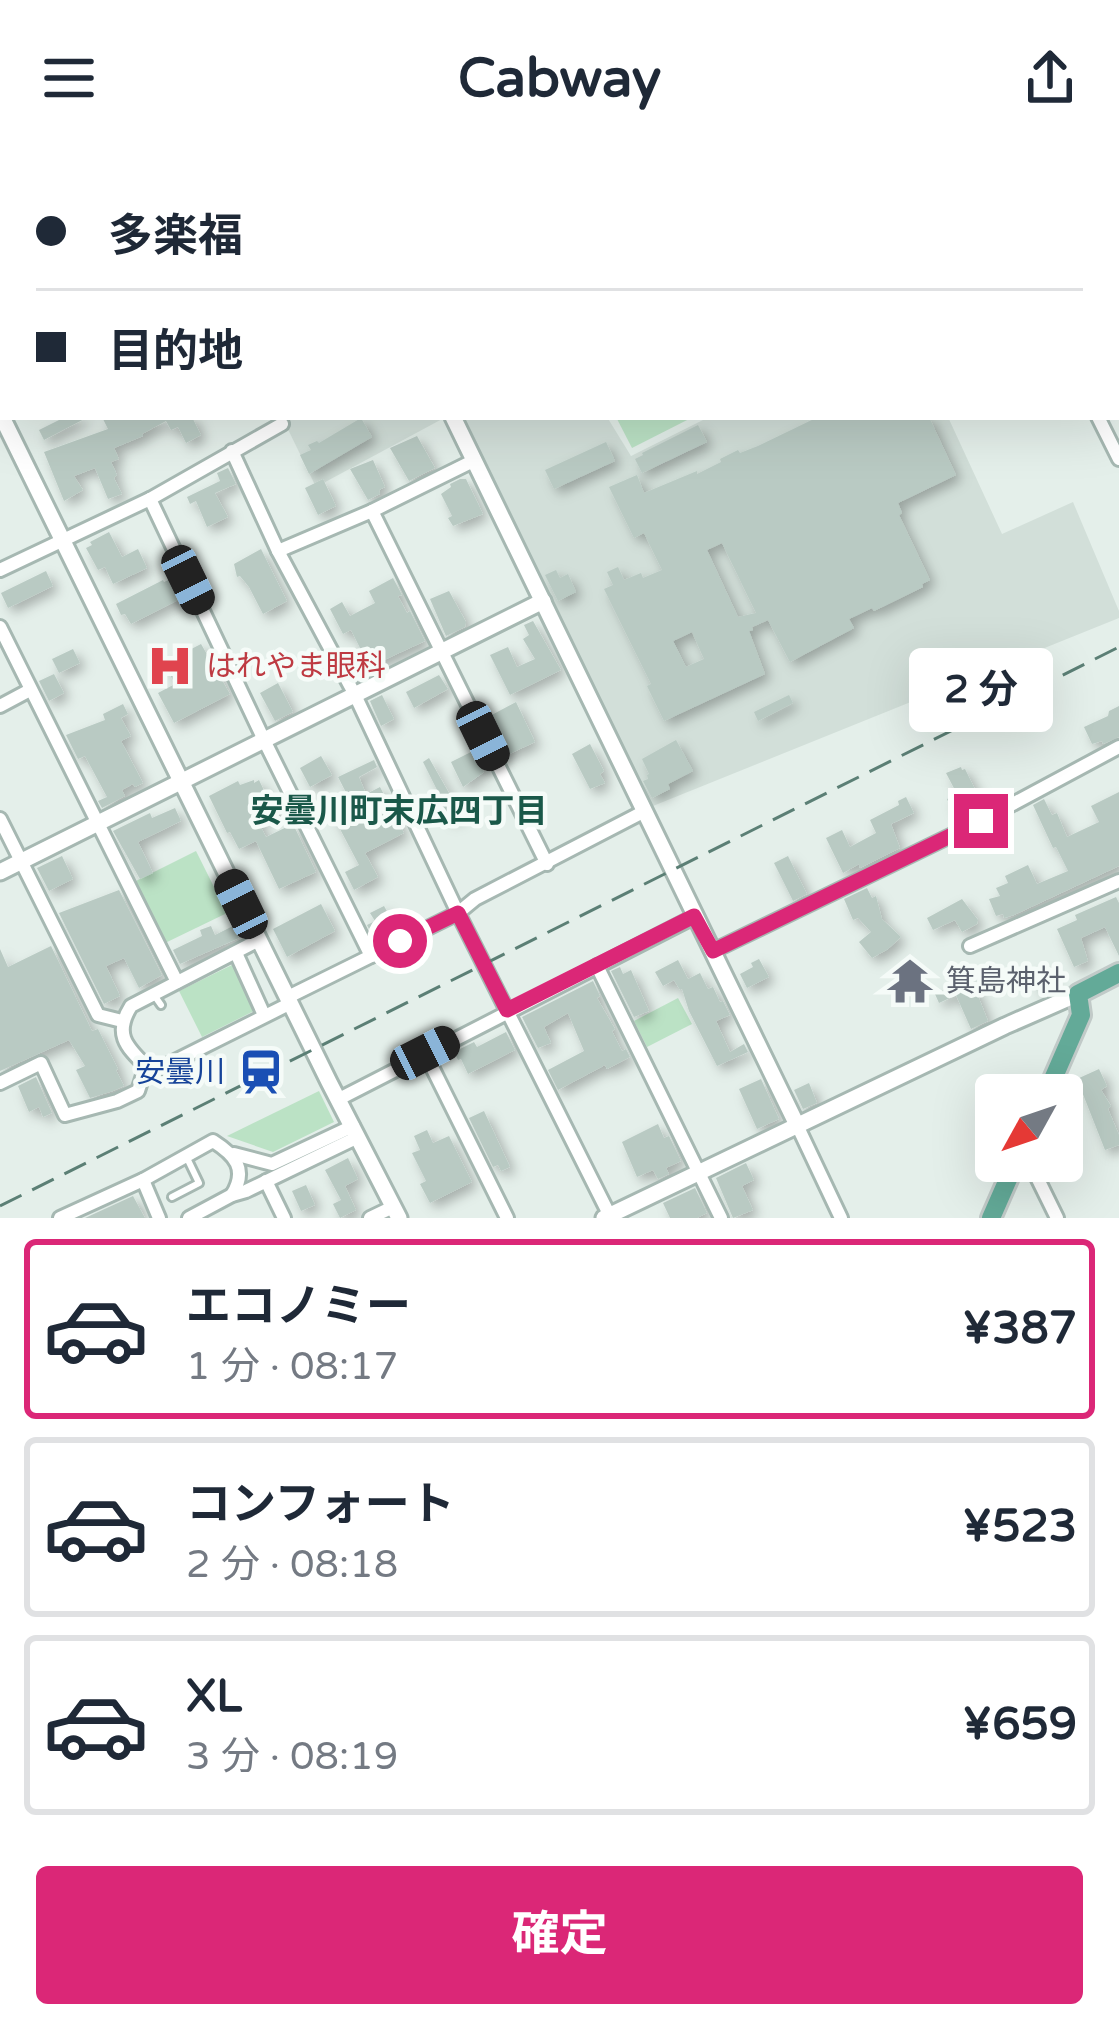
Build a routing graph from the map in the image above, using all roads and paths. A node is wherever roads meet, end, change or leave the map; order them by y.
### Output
1 (4, 420) edge
2 (455, 420) edge
3 (1100, 420) edge
4 (282, 424) dead end
5 (232, 451) junction
6 (1119, 459) edge
7 (475, 460) junction
8 (150, 499) junction
9 (372, 511) junction
10 (62, 541) junction
11 (278, 551) junction
12 (0, 571) edge
13 (543, 601) junction
14 (0, 627) edge
15 (440, 652) junction
16 (31, 690) junction
17 (355, 695) junction
18 (0, 706) edge
19 (264, 740) junction
20 (1119, 747) edge
21 (180, 781) junction
22 (643, 812) junction
23 (0, 819) edge
24 (97, 823) junction
25 (20, 862) junction
26 (547, 863) junction
27 (0, 872) edge
28 (1119, 880) edge
29 (458, 913) junction
30 (694, 916) junction
31 (259, 940) junction
32 (970, 946) dead end
33 (713, 951) junction
34 (236, 952) junction
35 (371, 956) junction
36 (597, 966) junction
37 (1119, 973) edge
38 (177, 982) junction
39 (1078, 994) junction
40 (290, 1000) junction
41 (507, 1010) junction
42 (264, 1015) junction
43 (122, 1021) junction
44 (425, 1053) junction
45 (146, 1066) junction
46 (1055, 1074) edge
47 (0, 1083) edge
48 (339, 1099) junction
49 (797, 1125) junction
50 (356, 1131) junction
51 (234, 1154) junction
52 (186, 1156) junction
53 (698, 1172) junction
54 (143, 1180) junction
55 (266, 1181) junction
56 (1007, 1182) edge
57 (1039, 1182) edge
58 (232, 1195) junction
59 (172, 1197) dead end
60 (396, 1212) edge
61 (608, 1217) edge
62 (60, 1218) edge
63 (159, 1218) edge
64 (189, 1218) edge
65 (284, 1218) edge
66 (370, 1218) edge
67 (507, 1218) edge
68 (722, 1218) edge
69 (841, 1218) edge
70 (991, 1218) edge
71 (1057, 1218) edge

1 - 10 street
2 - 7 street
3 - 6 street
4 - 5 street
5 - 8 street
5 - 11 street
7 - 9 street
7 - 13 street
8 - 10 street
8 - 19 street
9 - 11 street
9 - 15 street
10 - 12 street
10 - 21 street
11 - 17 street
13 - 15 street
13 - 22 street
14 - 16 street
15 - 17 street
15 - 26 street
16 - 18 street
16 - 24 street
17 - 19 street
17 - 29 street
19 - 21 street
19 - 35 street
20 - 33 street
21 - 24 street
21 - 31 street
22 - 26 street
22 - 30 street
23 - 25 street
24 - 25 street
24 - 38 street
25 - 27 street
25 - 43 street
26 - 29 street
28 - 32 street
29 - 35 street
29 - 41 street
30 - 33 street
30 - 36 street
31 - 34 street
31 - 40 street
33 - 49 street
34 - 38 street
34 - 42 street
35 - 40 street
36 - 41 street
36 - 53 street
37 - 39 main road
38 - 43 street
39 - 46 main road
39 - 49 street
40 - 42 street
40 - 48 street
41 - 44 street
41 - 61 street
42 - 45 street
43 - 45 street
44 - 48 street
44 - 67 street
45 - 47 street
48 - 50 street
49 - 53 street
49 - 69 street
50 - 51 street
50 - 55 street
50 - 60 street
51 - 52 street
51 - 58 street
52 - 54 street
52 - 59 lane
53 - 61 street
53 - 68 street
54 - 62 street
54 - 63 street
55 - 58 street
55 - 65 street
56 - 70 main road
57 - 71 street
58 - 64 street
60 - 66 street

